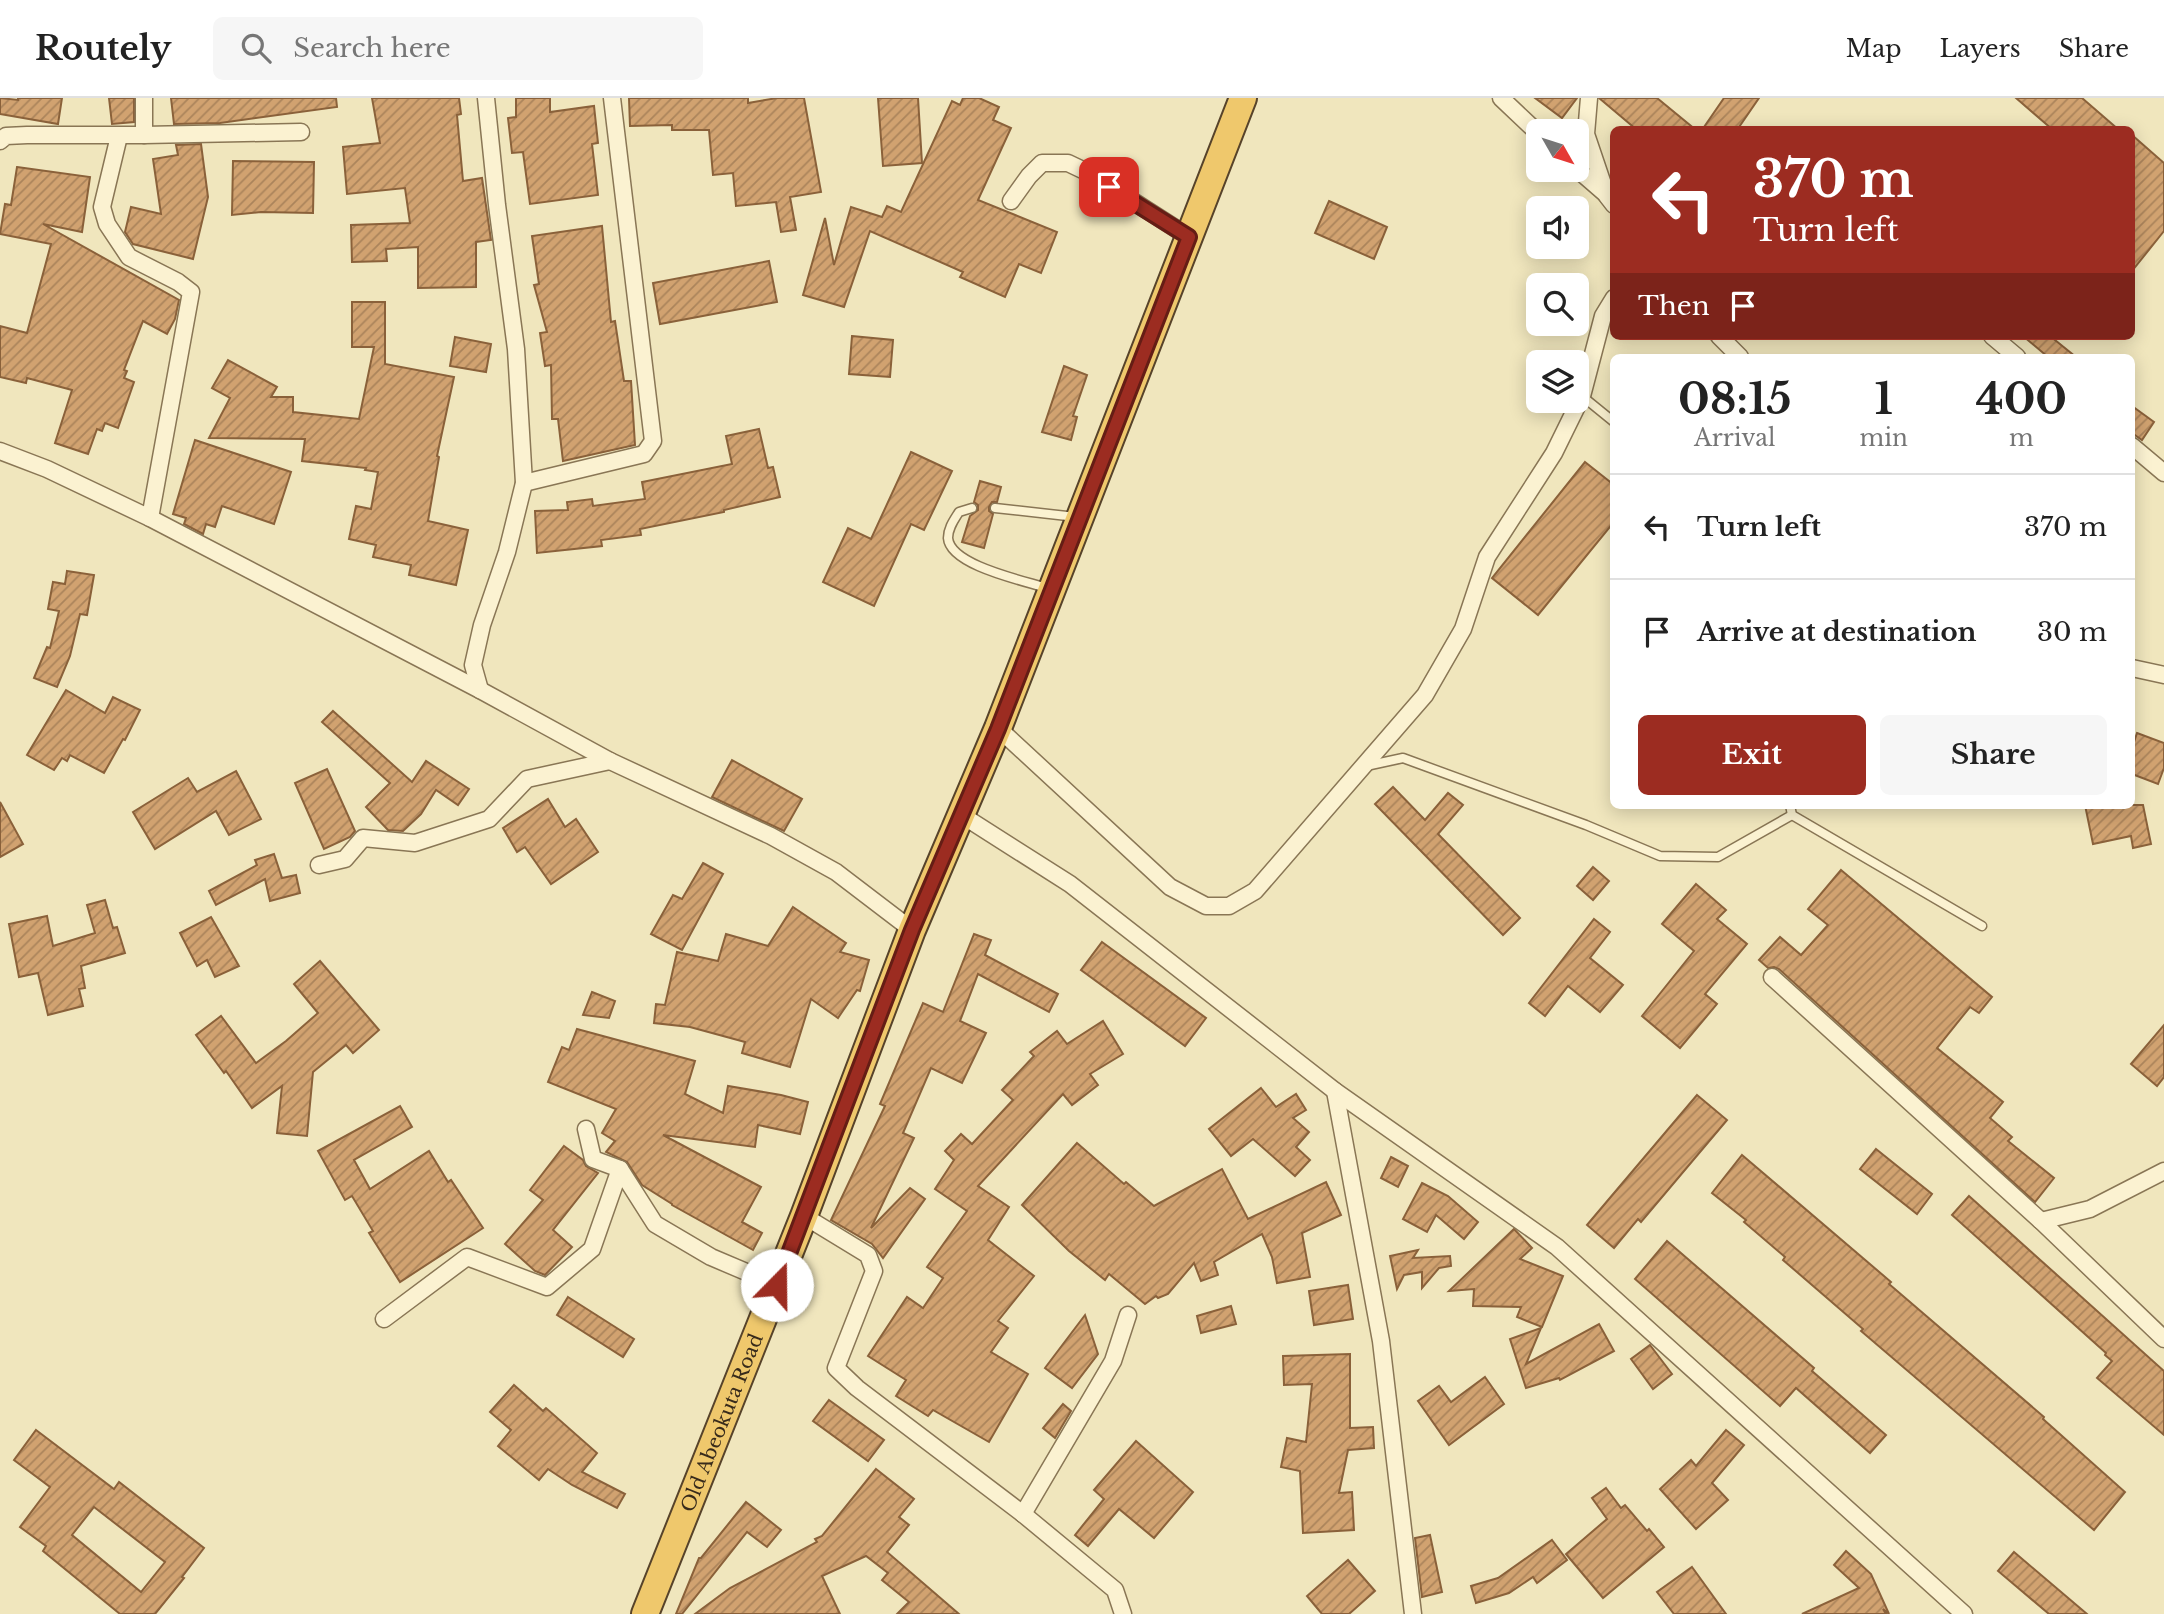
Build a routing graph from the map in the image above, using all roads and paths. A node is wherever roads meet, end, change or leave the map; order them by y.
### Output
1 (144, 98) edge
2 (486, 98) edge
3 (612, 98) edge
4 (1243, 98) edge
5 (1501, 98) edge
6 (1589, 98) edge
7 (1526, 122) edge
8 (301, 132) dead end
9 (144, 135) junction
10 (119, 136) junction
11 (0, 141) edge
12 (1589, 180) edge
13 (1610, 200) edge
14 (1011, 201) dead end
15 (1189, 237) junction
16 (1610, 305) edge
17 (1723, 340) edge
18 (1997, 340) edge
19 (1737, 354) edge
20 (2013, 354) edge
21 (1589, 369) edge
22 (1589, 402) edge
23 (1574, 413) edge
24 (1610, 419) edge
25 (2135, 449) edge
26 (0, 451) edge
27 (2164, 473) edge
28 (524, 483) junction
29 (972, 508) dead end
30 (995, 508) dead end
31 (1080, 517) junction
32 (150, 518) junction
33 (1052, 590) junction
34 (2135, 669) edge
35 (2164, 675) edge
36 (480, 690) junction
37 (998, 729) junction
38 (610, 761) junction
39 (1364, 767) junction
40 (1791, 809) edge
41 (960, 814) junction
42 (1792, 816) junction
43 (318, 865) dead end
44 (1982, 926) dead end
45 (912, 930) junction
46 (1772, 977) dead end
47 (1335, 1091) junction
48 (586, 1129) dead end
49 (620, 1169) junction
50 (2164, 1171) edge
51 (804, 1216) junction
52 (2040, 1222) junction
53 (777, 1285) junction
54 (1128, 1315) dead end
55 (384, 1319) dead end
56 (2164, 1339) edge
57 (1023, 1514) junction
58 (645, 1614) edge
59 (1123, 1614) edge
60 (1413, 1614) edge
61 (1964, 1614) edge

1 - 9 street
2 - 28 street
3 - 28 street
4 - 15 highway, Old Abeokuta Road
5 - 7 street
6 - 13 street
8 - 9 street
9 - 10 street
10 - 11 street
10 - 32 street
12 - 13 street
14 - 15 street
15 - 31 highway, Old Abeokuta Road
16 - 21 street
17 - 19 street
18 - 20 street
22 - 24 lane
23 - 39 street
25 - 27 street
26 - 32 street
28 - 36 street
29 - 33 lane
30 - 31 lane
31 - 33 highway, Old Abeokuta Road
32 - 36 street
33 - 37 highway, Old Abeokuta Road
34 - 35 street
36 - 38 street
37 - 39 street
37 - 41 highway, Old Abeokuta Road
38 - 43 street
38 - 45 street
39 - 42 lane
40 - 42 lane
41 - 45 highway, Old Abeokuta Road
41 - 47 street
42 - 44 lane
45 - 51 highway, Old Abeokuta Road
46 - 52 street
47 - 60 street
47 - 61 street
48 - 49 street
49 - 53 street
49 - 55 street
50 - 52 street
51 - 53 highway, Old Abeokuta Road
51 - 57 street
52 - 56 street
53 - 58 highway, Old Abeokuta Road
54 - 57 street
57 - 59 street

